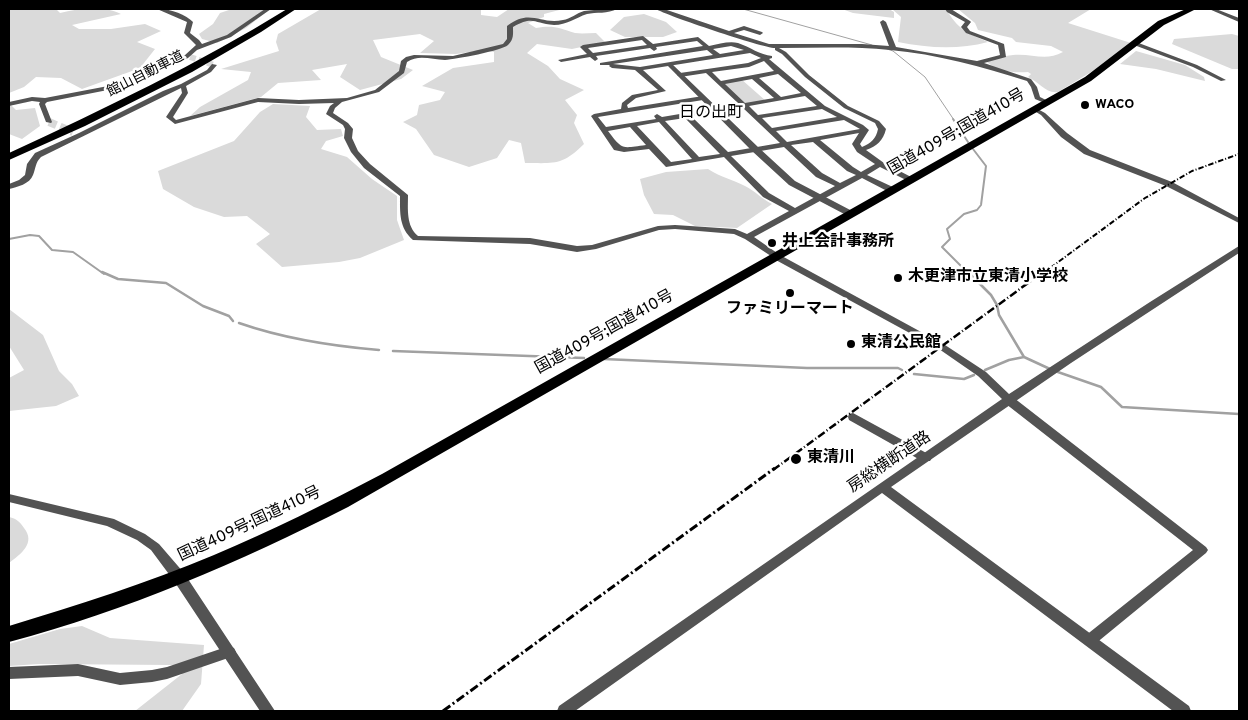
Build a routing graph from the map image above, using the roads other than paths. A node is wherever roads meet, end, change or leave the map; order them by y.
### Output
1 (160, 9) edge
2 (268, 9) edge
3 (302, 9) edge
4 (618, 9) edge
5 (659, 9) edge
6 (948, 9) edge
7 (1192, 9) edge
8 (1212, 9) edge
9 (285, 11) edge
10 (598, 14) dead end
11 (1239, 20) edge
12 (884, 22) dead end
13 (727, 33) junction
14 (760, 33) dead end
15 (1136, 44) junction
16 (651, 46) junction
17 (708, 48) junction
18 (776, 48) junction
19 (893, 48) junction
20 (194, 50) junction
21 (752, 51) junction
22 (591, 55) junction
23 (660, 55) junction
24 (718, 56) junction
25 (561, 60) dead end
26 (765, 60) junction
27 (978, 63) junction
28 (602, 64) junction
29 (669, 64) junction
30 (214, 66) dead end
31 (639, 69) junction
32 (707, 71) junction
33 (779, 72) junction
34 (680, 75) junction
35 (754, 77) junction
36 (1223, 80) dead end
37 (720, 83) junction
38 (183, 85) junction
39 (663, 91) junction
40 (807, 94) junction
41 (703, 98) junction
42 (780, 99) junction
43 (45, 100) junction
44 (339, 102) junction
45 (1046, 102) junction
46 (676, 103) junction
47 (9, 104) edge
48 (744, 105) junction
49 (650, 107) junction
50 (823, 107) junction
51 (1034, 109) junction
52 (715, 110) junction
53 (625, 111) junction
54 (686, 115) junction
55 (757, 117) junction
56 (843, 118) junction
57 (660, 119) junction
58 (49, 122) dead end
59 (632, 124) junction
60 (603, 130) junction
61 (772, 130) junction
62 (865, 130) junction
63 (73, 132) tunnel mouth
64 (82, 135) junction
65 (814, 139) junction
66 (786, 144) junction
67 (651, 147) junction
68 (755, 149) junction
69 (860, 150) junction
70 (9, 152) edge
71 (726, 155) junction
72 (9, 157) edge
73 (696, 160) junction
74 (880, 165) junction
75 (861, 175) junction
76 (911, 180) junction
77 (840, 186) junction
78 (9, 188) edge
79 (892, 190) junction
80 (818, 198) junction
81 (795, 211) junction
82 (851, 214) junction
83 (1239, 220) edge
84 (748, 237) junction
85 (1239, 249) edge
86 (777, 257) junction
87 (1010, 401) junction
88 (853, 417) dead end
89 (926, 458) junction
90 (883, 487) junction
91 (9, 498) edge
92 (179, 577) junction
93 (9, 634) edge
94 (1090, 640) junction
95 (228, 652) junction
96 (9, 673) edge
97 (268, 711) edge
98 (564, 711) edge
99 (1184, 711) edge

1 - 20 street
2 - 20 street
3 - 9 highway
4 - 10 street
4 - 44 street
5 - 13 street
6 - 27 street
7 - 15 highway, 国道409号;国道410号
8 - 11 street
9 - 70 highway, 館山自動車道
9 - 72 highway, 館山自動車道
12 - 19 street
13 - 14 street
13 - 18 street
15 - 36 street
15 - 45 highway, 国道409号;国道410号
16 - 17 street
16 - 22 street
16 - 22 street
16 - 23 street
17 - 21 street
17 - 23 street
17 - 24 street
18 - 19 street
18 - 26 street
18 - 69 street
19 - 27 street
20 - 43 street
21 - 24 street
21 - 26 street
22 - 25 street
22 - 28 street
23 - 28 street
23 - 29 street
24 - 29 street
26 - 32 street
26 - 33 street
27 - 45 street
28 - 31 street
29 - 31 street
29 - 34 street
30 - 38 street
31 - 39 street
32 - 34 street
32 - 37 street
33 - 35 street
33 - 40 street
34 - 41 street
35 - 37 street
35 - 42 street
37 - 48 street
38 - 44 street
38 - 64 street
39 - 46 street
39 - 53 street
40 - 42 street
40 - 50 street
41 - 46 street
41 - 52 street
42 - 48 street
43 - 47 street
43 - 58 street
44 - 84 street
45 - 51 highway, 国道409号;国道410号
46 - 49 street
48 - 52 street
48 - 55 street
49 - 53 street
49 - 57 street
50 - 55 street
50 - 56 street
51 - 76 highway, 国道409号;国道410号
51 - 83 street
52 - 54 street
52 - 68 street
53 - 60 street
54 - 57 street
54 - 71 street
55 - 61 street
56 - 61 street
56 - 62 street
57 - 59 street
57 - 73 street
59 - 60 street
59 - 67 street
60 - 67 street
61 - 66 street
62 - 65 street
62 - 69 street
63 - 64 street
64 - 78 street
65 - 66 street
65 - 75 street
66 - 68 street
66 - 77 street
67 - 73 street
68 - 71 street
68 - 80 street
69 - 74 street
71 - 73 street
71 - 81 street
74 - 75 street
74 - 76 street
75 - 77 street
75 - 79 street
76 - 79 highway, 国道409号;国道410号
77 - 80 street
79 - 82 highway, 国道409号;国道410号
80 - 81 street
80 - 82 street
81 - 84 street
82 - 86 highway, 国道409号;国道410号
84 - 86 street
85 - 87 street, 房総横断道路
86 - 87 street
86 - 92 highway, 国道409号;国道410号
87 - 89 street, 房総横断道路
87 - 94 street
88 - 89 street
89 - 90 street, 房総横断道路
90 - 94 street
90 - 98 street, 房総横断道路
91 - 92 street
92 - 93 highway, 国道409号;国道410号
92 - 95 street
94 - 99 street
95 - 96 street
95 - 97 street

